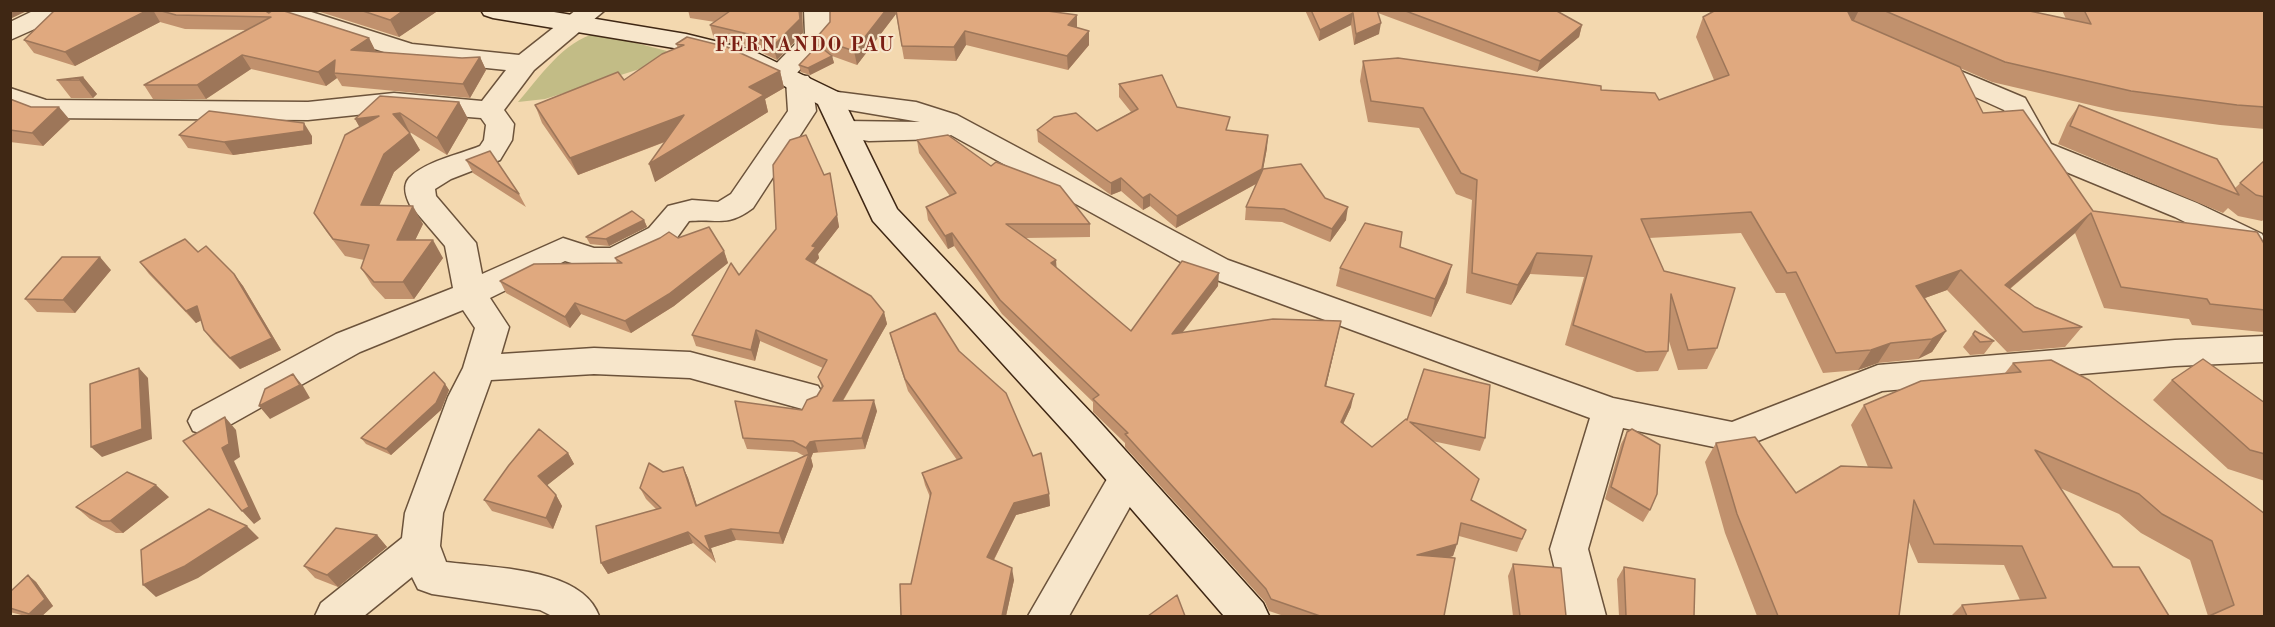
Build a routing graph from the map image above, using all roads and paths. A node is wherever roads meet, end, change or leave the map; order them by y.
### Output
1 (57, 10) edge
2 (277, 10) edge
3 (493, 10) edge
4 (817, 10) edge
5 (585, 17) edge
6 (10, 32) edge
7 (1906, 56) edge
8 (525, 64) junction
9 (790, 77) junction
10 (10, 96) edge
11 (830, 99) junction
12 (489, 110) junction
13 (925, 129) junction
14 (845, 130) junction
15 (977, 135) junction
16 (859, 163) junction
17 (2261, 256) edge
18 (470, 294) junction
19 (2265, 349) edge
20 (2175, 353) junction
21 (2053, 364) junction
22 (480, 368) junction
23 (2220, 385) edge
24 (2089, 392) edge
25 (806, 396) dead end
26 (1610, 411) junction
27 (206, 421) dead end
28 (1127, 478) junction
29 (421, 546) junction
30 (334, 616) edge
31 (579, 616) edge
32 (1048, 616) edge
33 (1249, 616) edge
34 (1586, 616) edge

1 - 6 street
2 - 8 street
3 - 5 street
4 - 9 street
5 - 8 street
5 - 9 street
7 - 17 street
8 - 12 street
9 - 11 street
9 - 18 street
10 - 12 street
11 - 14 street
11 - 15 street
12 - 18 street
13 - 14 street
13 - 15 street
13 - 16 street
14 - 16 street
15 - 26 street
16 - 28 street
18 - 22 street
18 - 27 street
19 - 20 street
20 - 21 street
20 - 23 street
21 - 24 street
21 - 26 street
22 - 25 street
22 - 29 street
26 - 34 street
28 - 32 street
28 - 33 street
29 - 30 street
29 - 31 street

